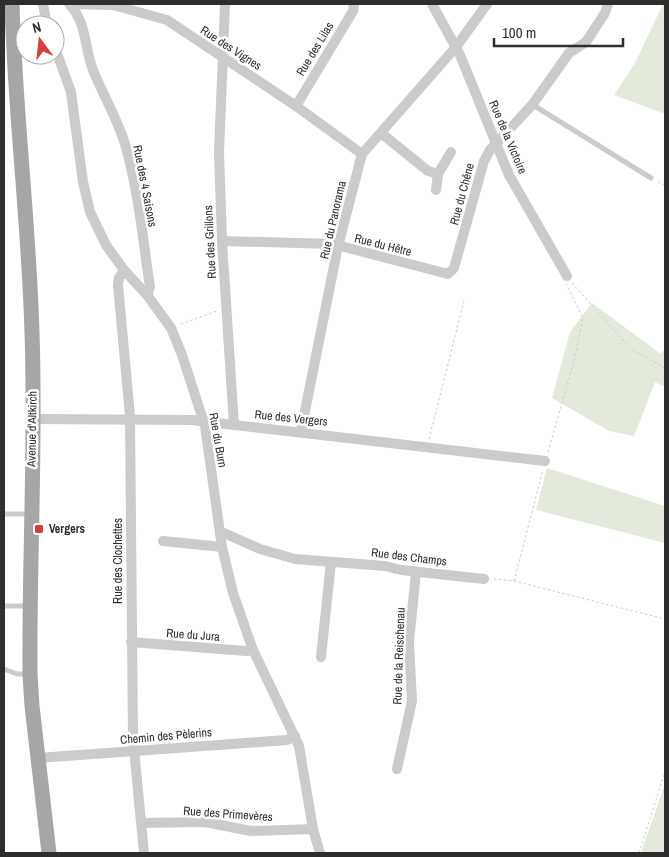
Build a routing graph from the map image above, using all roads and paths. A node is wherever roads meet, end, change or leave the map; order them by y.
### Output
1 (12, 4) edge
2 (70, 4) edge
3 (225, 4) edge
4 (354, 4) edge
5 (432, 4) edge
6 (487, 4) edge
7 (608, 4) edge
8 (133, 7) edge
9 (456, 47) junction
10 (224, 57) junction
11 (61, 65) edge
12 (532, 105) junction
13 (296, 106) junction
14 (380, 133) junction
15 (496, 144) junction
16 (451, 152) dead end
17 (362, 154) junction
18 (438, 174) junction
19 (651, 178) joint
20 (665, 186) edge
21 (436, 190) dead end
22 (222, 241) junction
23 (338, 246) junction
24 (124, 270) junction
25 (448, 274) joint
26 (567, 276) junction
27 (147, 295) junction
28 (464, 301) dead end
29 (226, 308) junction
30 (171, 328) junction
31 (665, 368) edge
32 (32, 419) junction
33 (130, 420) junction
34 (204, 422) junction
35 (234, 424) junction
36 (301, 432) junction
37 (427, 447) junction
38 (546, 462) junction
39 (4, 514) edge
40 (31, 514) junction
41 (220, 534) junction
42 (164, 541) dead end
43 (222, 547) junction
44 (331, 562) junction
45 (416, 572) junction
46 (484, 579) joint
47 (514, 581) junction
48 (4, 606) edge
49 (30, 606) junction
50 (665, 619) edge
51 (131, 642) junction
52 (253, 650) junction
53 (321, 658) dead end
54 (4, 669) edge
55 (30, 674) junction
56 (294, 736) junction
57 (135, 752) junction
58 (38, 758) junction
59 (397, 769) dead end
60 (665, 772) edge
61 (142, 823) junction
62 (313, 829) junction
63 (49, 853) edge
64 (144, 853) edge
65 (320, 853) edge
66 (639, 853) edge

1 - 32 main road, Avenue d'Altkirch
2 - 8 street, Rue des Vignes
2 - 27 street, Rue des 4 Saisons
3 - 10 street, Rue des Grillons
4 - 13 street, Rue des Lilas
5 - 9 street, Rue de la Victoire
6 - 9 street, Rue du Panorama
7 - 12 street, Rue du Chêne
8 - 10 street, Rue des Vignes
9 - 14 street, Rue du Panorama
9 - 15 street, Rue de la Victoire
10 - 13 street, Rue des Vignes
10 - 22 street, Rue des Grillons
11 - 24 street, Rue du Burn
12 - 15 street, Rue du Chêne
12 - 19 lane
13 - 17 street, Rue des Vignes
14 - 17 street, Rue du Panorama
14 - 18 street
15 - 25 street, Rue du Chêne
15 - 26 street, Rue de la Victoire
16 - 18 street
17 - 23 street, Rue du Panorama
18 - 21 street
19 - 20 path
22 - 23 street, Rue du Hêtre
22 - 29 street, Rue des Grillons
23 - 25 street, Rue du Hêtre
23 - 36 street, Rue du Panorama
24 - 27 street, Rue du Burn
24 - 33 street, Rue des Clochettes
26 - 31 path
26 - 38 path
27 - 30 street, Rue du Burn
28 - 37 path
29 - 30 path
29 - 35 street, Rue des Grillons
30 - 34 street, Rue du Burn
32 - 33 street, Rue des Vergers
32 - 40 main road, Avenue d'Altkirch
33 - 34 street, Rue des Vergers
33 - 51 street, Rue des Clochettes
34 - 35 street, Rue des Vergers
34 - 41 street, Rue du Burn
35 - 36 street, Rue des Vergers
36 - 37 street, Rue des Vergers
37 - 38 street, Rue des Vergers
38 - 47 path
39 - 40 lane
40 - 49 main road, Avenue d'Altkirch
41 - 43 street, Rue du Burn
41 - 44 street, Rue des Champs
42 - 43 street
43 - 52 street, Rue du Burn
44 - 45 street, Rue des Champs
44 - 53 street
45 - 46 street, Rue des Champs
45 - 59 street, Rue de la Reischenau
46 - 47 path
47 - 50 path
48 - 49 lane
49 - 55 main road, Avenue d'Altkirch
51 - 52 street, Rue du Jura
51 - 57 street, Rue des Clochettes
52 - 56 street, Rue du Burn
54 - 55 lane
55 - 58 main road, Avenue d'Altkirch
56 - 57 street, Chemin des Pèlerins
56 - 62 street, Rue du Burn
57 - 58 street, Chemin des Pèlerins
57 - 61 street, Rue des Clochettes
58 - 63 main road, Avenue d'Altkirch
60 - 66 path
61 - 62 street, Rue des Primevères
61 - 64 street, Rue des Clochettes
62 - 65 street, Rue du Burn

